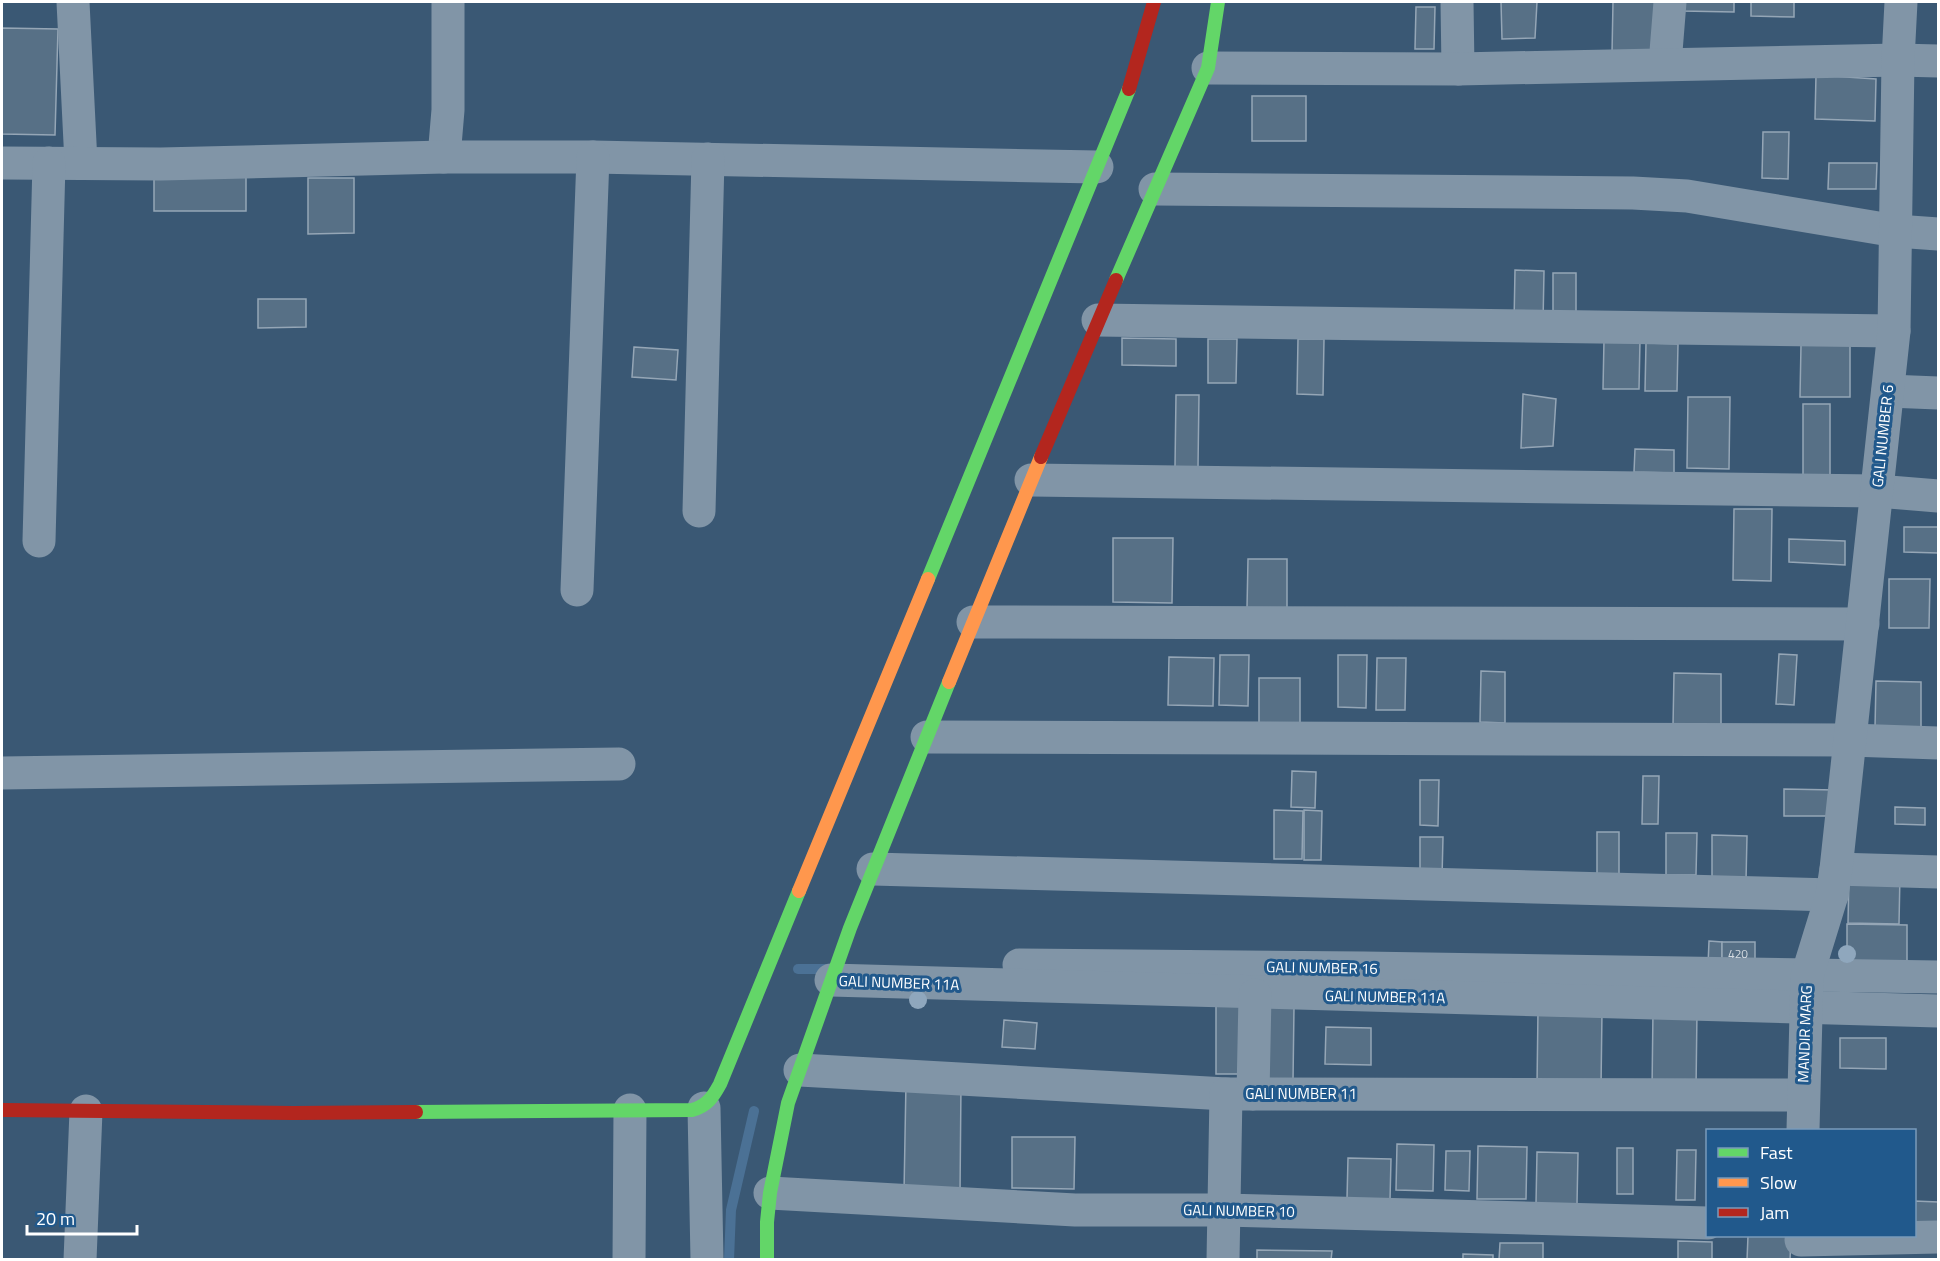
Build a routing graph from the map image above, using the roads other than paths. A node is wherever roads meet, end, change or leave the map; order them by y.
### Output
1 (73, 2) edge
2 (448, 2) edge
3 (1154, 2) edge
4 (1218, 2) edge
5 (1457, 2) edge
6 (1670, 2) edge
7 (1901, 2) edge
8 (1898, 60) junction
9 (1938, 61) edge
10 (1665, 64) junction
11 (1208, 69) junction
12 (1458, 69) junction
13 (444, 157) junction
14 (593, 157) junction
15 (708, 159) junction
16 (2, 163) edge
17 (65, 163) junction
18 (1097, 167) junction
19 (1155, 189) junction
20 (1896, 231) junction
21 (1938, 234) edge
22 (1098, 320) junction
23 (1894, 332) junction
24 (1888, 391) junction
25 (1938, 393) edge
26 (1031, 480) junction
27 (1877, 491) junction
28 (1938, 496) edge
29 (699, 511) dead end
30 (39, 541) dead end
31 (578, 590) dead end
32 (973, 622) junction
33 (1863, 624) junction
34 (927, 737) junction
35 (1850, 740) junction
36 (1938, 743) edge
37 (620, 764) dead end
38 (2, 773) edge
39 (873, 869) junction
40 (1938, 872) edge
41 (1834, 882) junction
42 (834, 971) junction
43 (1938, 978) edge
44 (1807, 992) junction
45 (1255, 995) junction
46 (1938, 1011) edge
47 (800, 1070) junction
48 (1239, 1094) junction
49 (1803, 1095) junction
50 (704, 1108) junction
51 (2, 1110) edge
52 (630, 1110) junction
53 (86, 1111) junction
54 (1803, 1129) edge
55 (770, 1193) junction
56 (1224, 1210) junction
57 (1706, 1223) edge
58 (1938, 1238) edge
59 (1801, 1245) edge
60 (80, 1260) edge
61 (629, 1260) edge
62 (707, 1260) edge
63 (767, 1260) edge
64 (1223, 1260) edge

1 - 17 street
2 - 13 street
3 - 18 street
4 - 11 street
5 - 12 street
6 - 10 street
7 - 8 street, GALI NUMBER 6
8 - 9 street
8 - 10 street
8 - 20 street, GALI NUMBER 6
10 - 12 street
11 - 12 street
11 - 19 street
13 - 14 street
13 - 17 street
14 - 15 street
14 - 31 street
15 - 18 street
15 - 29 street
16 - 17 street
17 - 30 street
18 - 50 street
19 - 20 street
19 - 22 street
20 - 21 street
20 - 23 street, GALI NUMBER 6
22 - 23 street
22 - 26 street
23 - 24 street, GALI NUMBER 6
24 - 25 street
24 - 27 street, GALI NUMBER 6
26 - 27 street
26 - 32 street
27 - 28 street
27 - 33 street, GALI NUMBER 6
32 - 33 street
32 - 34 street
33 - 35 street, GALI NUMBER 6
34 - 35 street
34 - 39 street
35 - 36 street
35 - 41 street, GALI NUMBER 6
37 - 38 street
39 - 41 street
39 - 42 street
40 - 41 street
41 - 44 street, MANDIR MARG
42 - 44 street, GALI NUMBER 16
42 - 45 street, GALI NUMBER 11A
42 - 47 street
43 - 44 street
44 - 45 street, GALI NUMBER 11A
44 - 46 street, GALI NUMBER 11A
44 - 49 street, MANDIR MARG
45 - 48 street
47 - 48 street, GALI NUMBER 11
47 - 55 street
48 - 49 street, GALI NUMBER 11
48 - 56 street
49 - 54 street, MANDIR MARG
50 - 52 street
50 - 62 street
51 - 53 street
52 - 53 street
52 - 61 street
53 - 60 street
55 - 56 street, GALI NUMBER 10
55 - 63 street
56 - 57 street, GALI NUMBER 10
56 - 64 street
58 - 59 street

